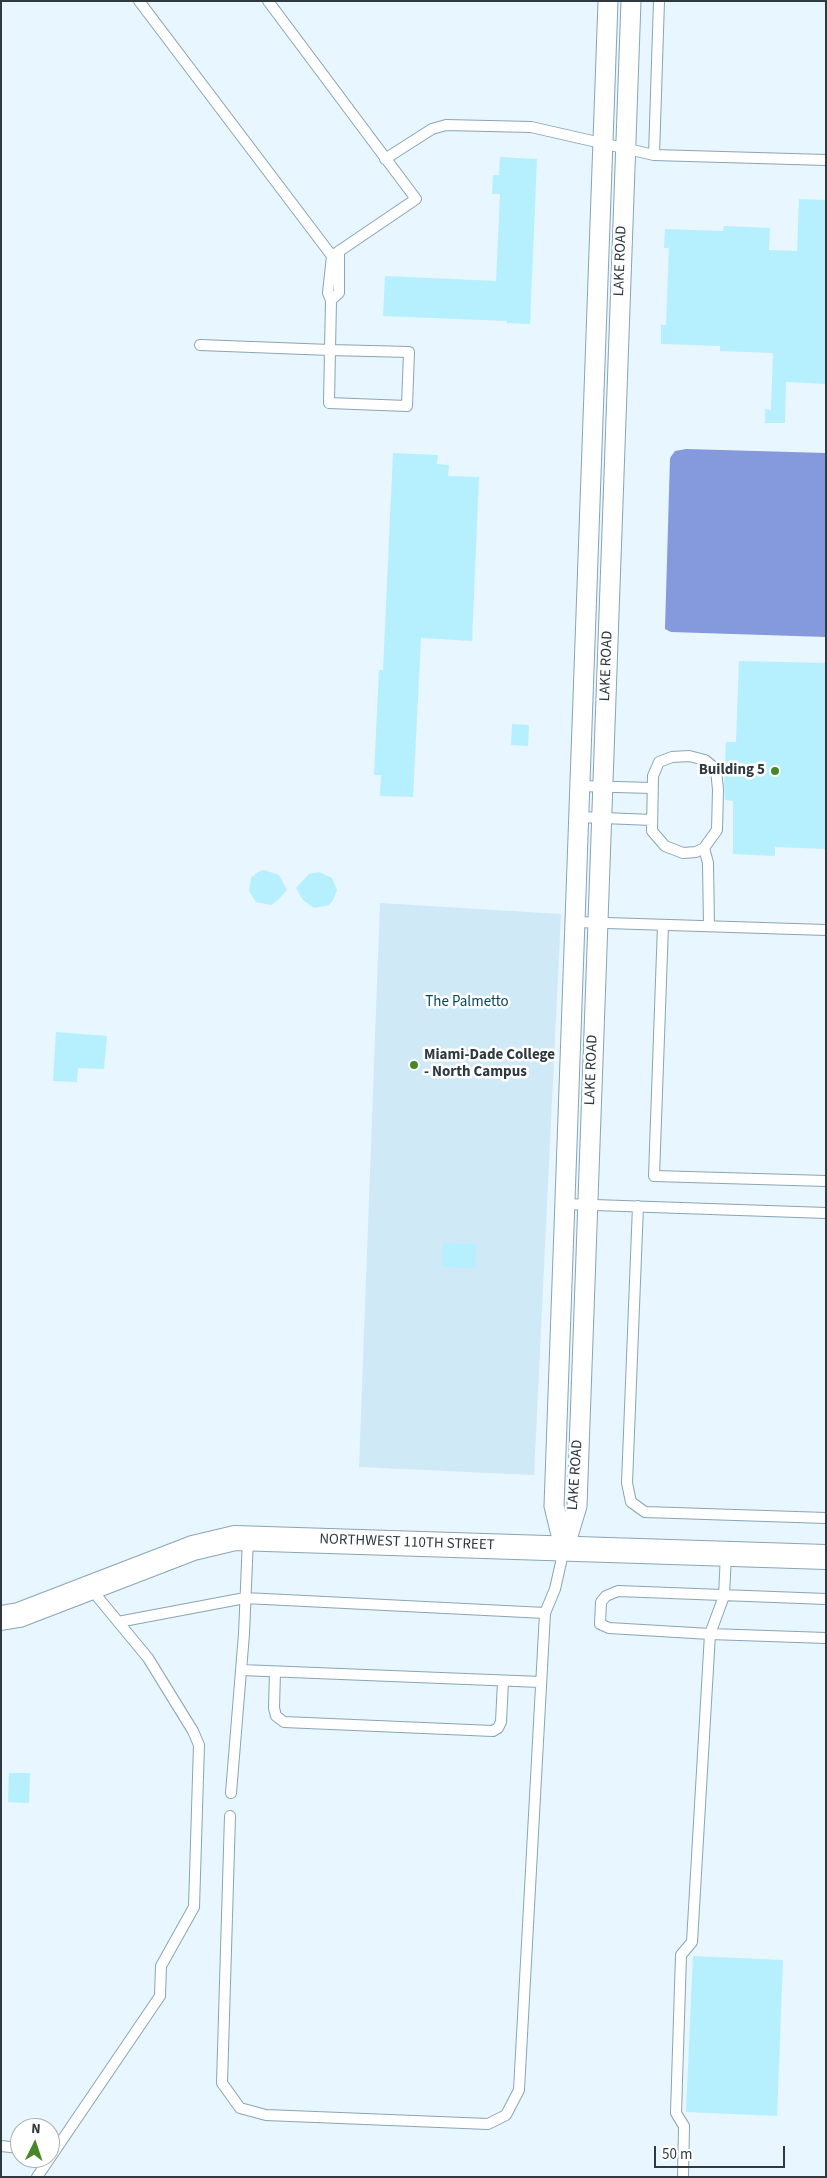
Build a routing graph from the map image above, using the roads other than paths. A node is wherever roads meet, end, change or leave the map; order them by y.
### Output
1 (139, 1) edge
2 (268, 1) edge
3 (608, 1) edge
4 (631, 1) edge
5 (659, 1) edge
6 (603, 143) junction
7 (625, 149) junction
8 (654, 155) junction
9 (385, 159) junction
10 (826, 160) edge
11 (336, 254) junction
12 (200, 345) dead end
13 (330, 350) junction
14 (580, 786) junction
15 (602, 787) junction
16 (652, 788) junction
17 (579, 817) junction
18 (602, 818) junction
19 (652, 820) junction
20 (704, 848) junction
21 (575, 922) junction
22 (598, 922) junction
23 (662, 925) junction
24 (709, 926) junction
25 (826, 930) edge
26 (826, 1181) edge
27 (565, 1204) junction
28 (588, 1204) junction
29 (638, 1206) junction
30 (826, 1213) edge
31 (826, 1518) edge
32 (248, 1539) junction
33 (564, 1548) junction
34 (726, 1554) junction
35 (826, 1557) edge
36 (91, 1589) junction
37 (724, 1596) junction
38 (245, 1598) junction
39 (826, 1599) edge
40 (545, 1613) junction
41 (1, 1618) edge
42 (118, 1622) junction
43 (710, 1634) junction
44 (826, 1638) edge
45 (241, 1670) junction
46 (275, 1672) junction
47 (503, 1681) junction
48 (541, 1682) junction
49 (232, 1793) dead end
50 (230, 1816) dead end
51 (60, 2140) edge
52 (683, 2177) edge

1 - 11 lane
2 - 9 lane
3 - 6 street, LAKE ROAD
4 - 7 street, LAKE ROAD
5 - 8 lane
6 - 7 lane
6 - 9 lane
6 - 14 street, LAKE ROAD
7 - 8 lane
7 - 15 street, LAKE ROAD
8 - 10 lane
9 - 11 lane
11 - 13 lane
12 - 13 lane
13 - 13 lane
14 - 15 lane
14 - 17 street, LAKE ROAD
15 - 16 lane
15 - 18 street, LAKE ROAD
16 - 19 lane
16 - 20 lane
17 - 18 lane
17 - 21 street, LAKE ROAD
18 - 19 lane
18 - 22 street, LAKE ROAD
19 - 20 lane
20 - 24 lane
21 - 22 lane
21 - 27 street, LAKE ROAD
22 - 23 lane
22 - 28 street, LAKE ROAD
23 - 24 lane
23 - 26 lane
24 - 25 lane
27 - 28 lane
27 - 33 street, LAKE ROAD
28 - 29 lane
28 - 33 street, LAKE ROAD
29 - 30 lane
29 - 31 lane
32 - 33 street, NORTHWEST 110TH STREET
32 - 36 street, NORTHWEST 110TH STREET
32 - 38 lane
33 - 34 street, NORTHWEST 110TH STREET
33 - 40 lane
34 - 35 street, NORTHWEST 110TH STREET
34 - 37 lane
36 - 41 street, NORTHWEST 110TH STREET
36 - 42 lane
37 - 39 lane
37 - 43 lane
37 - 43 lane
38 - 40 lane
38 - 42 lane
38 - 45 lane
40 - 48 lane
42 - 51 lane
43 - 44 lane
43 - 52 lane
45 - 46 lane
45 - 49 lane
46 - 47 lane
46 - 47 lane
47 - 48 lane
48 - 50 lane

